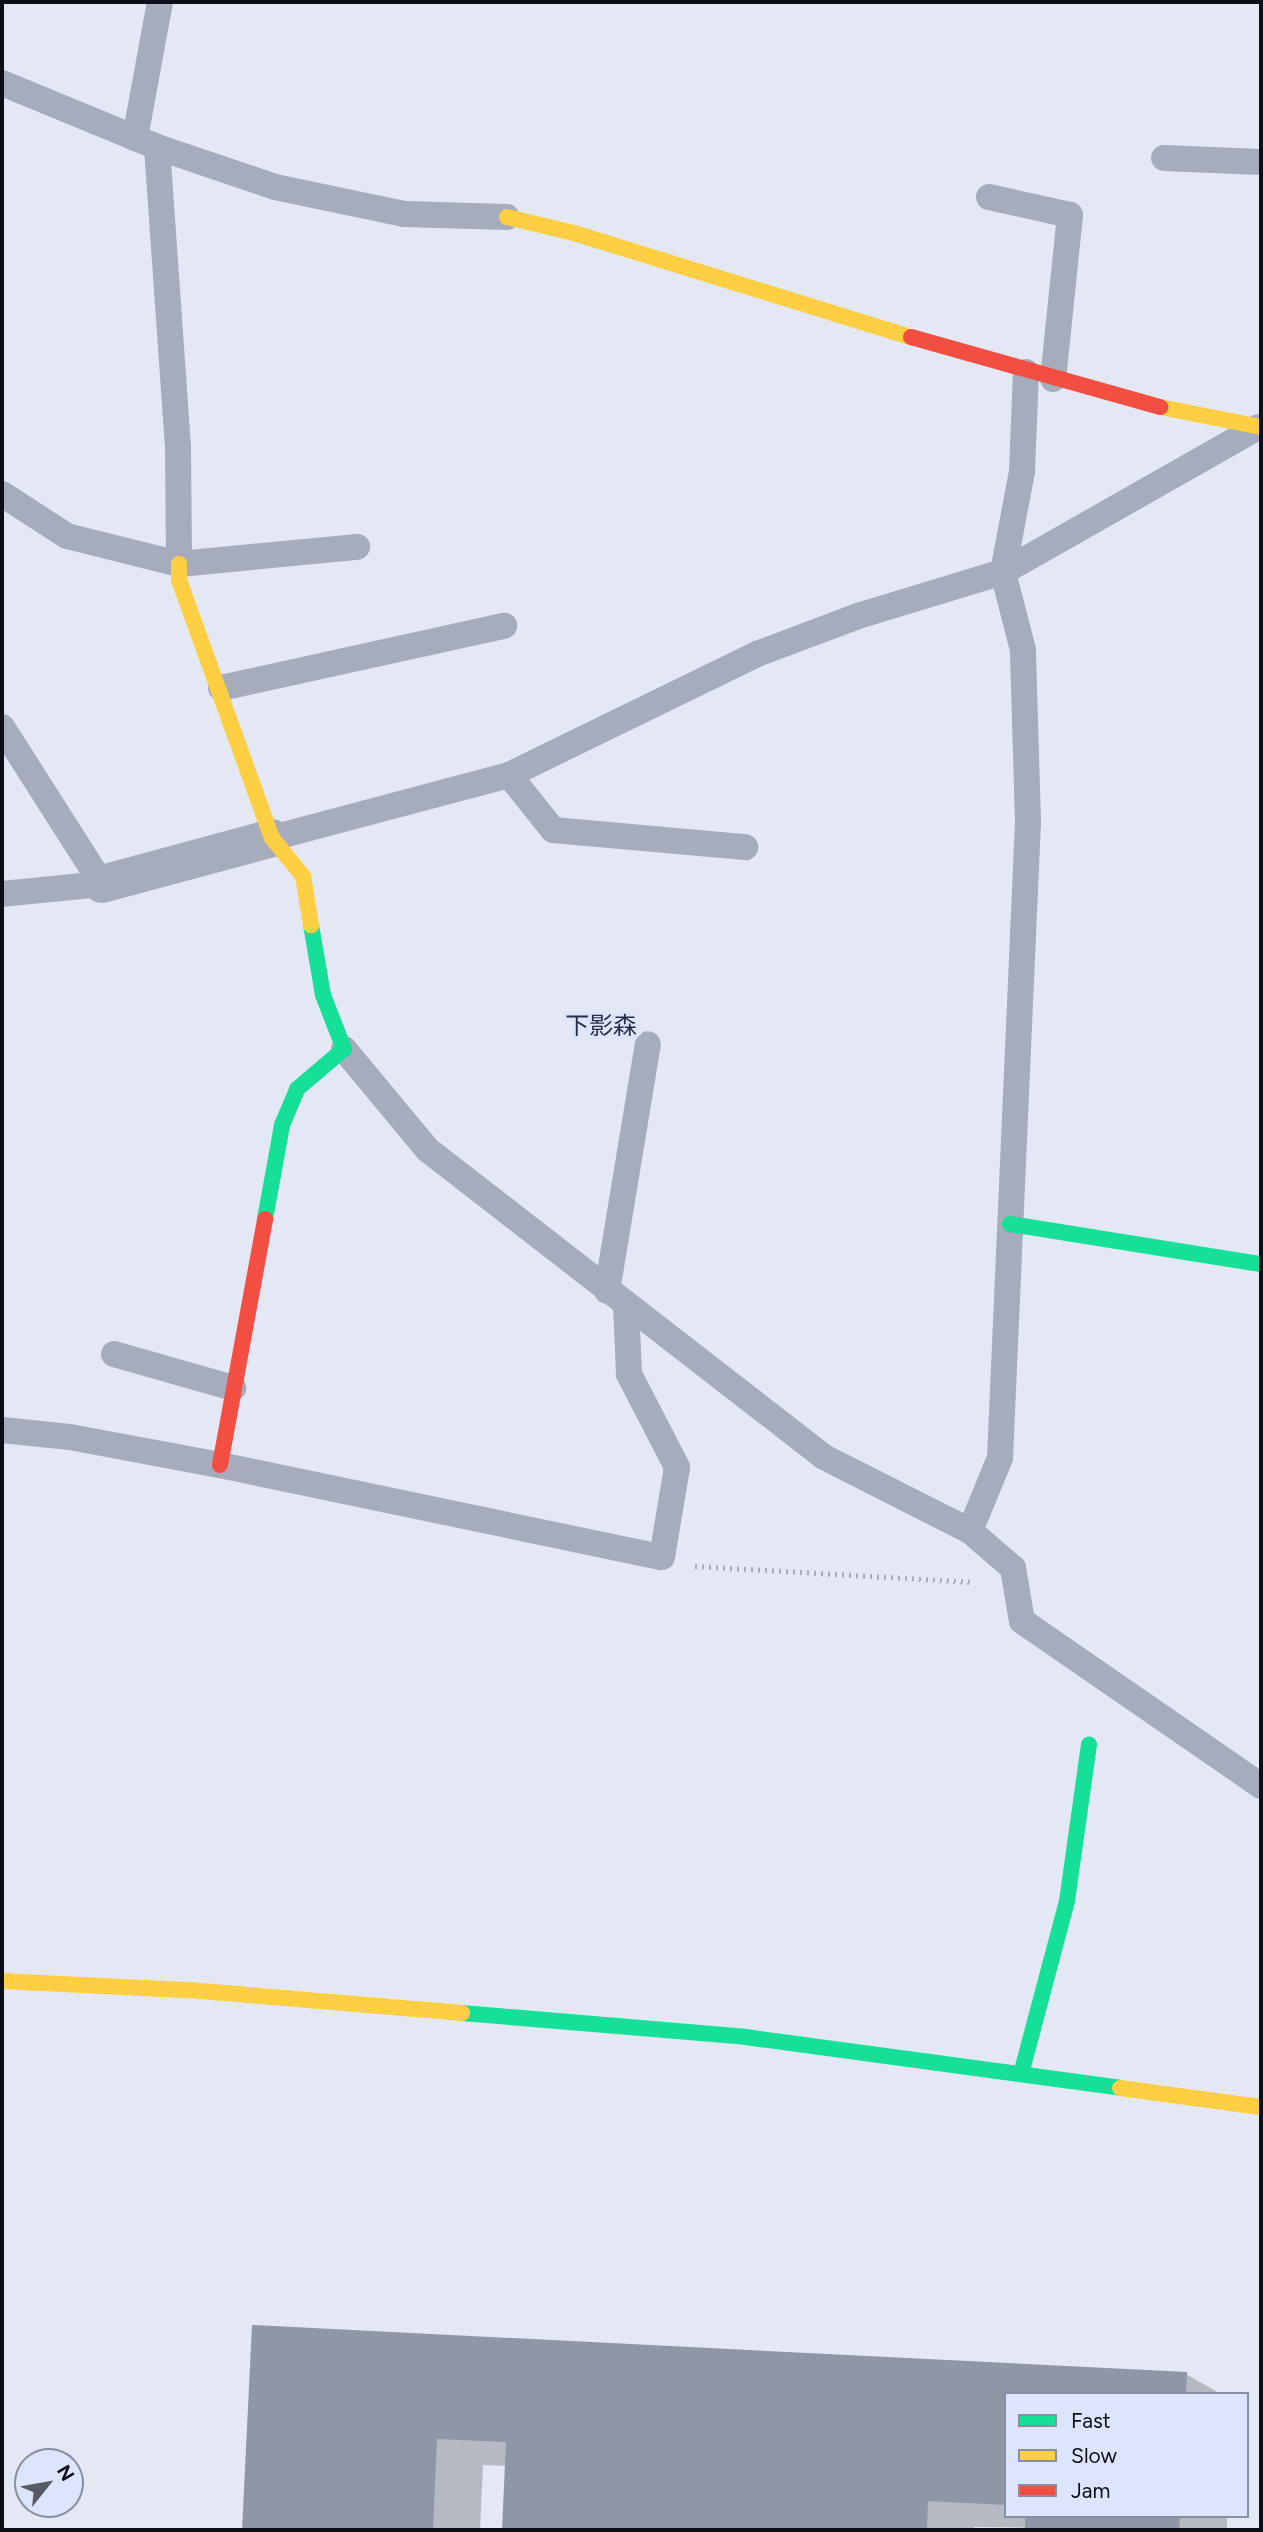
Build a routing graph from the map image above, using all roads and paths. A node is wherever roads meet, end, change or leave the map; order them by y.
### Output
1 (160, 2) edge
2 (2, 83) edge
3 (146, 143) junction
4 (1164, 158) dead end
5 (1261, 162) edge
6 (989, 197) dead end
7 (507, 217) joint
8 (1026, 372) junction
9 (1053, 379) junction
10 (1260, 427) edge
11 (2, 494) edge
12 (357, 547) dead end
13 (179, 564) junction
14 (1003, 572) junction
15 (504, 626) dead end
16 (221, 688) junction
17 (2, 727) edge
18 (509, 775) junction
19 (272, 838) junction
20 (745, 847) dead end
21 (102, 884) junction
22 (2, 894) edge
23 (648, 1044) dead end
24 (344, 1049) junction
25 (1010, 1224) junction
26 (1261, 1264) edge
27 (617, 1298) junction
28 (114, 1354) dead end
29 (233, 1388) junction
30 (2, 1430) edge
31 (220, 1465) junction
32 (970, 1531) junction
33 (662, 1557) junction
34 (1016, 1584) junction
35 (1090, 1745) dead end
36 (1261, 1786) edge
37 (2, 1980) edge
38 (1021, 2074) junction
39 (1261, 2107) edge

1 - 3 lane
2 - 3 lane
3 - 7 lane
3 - 13 lane
4 - 5 lane
6 - 9 lane
7 - 8 street
8 - 9 street
8 - 14 lane
9 - 10 street
10 - 14 lane
11 - 13 lane
12 - 13 lane
13 - 16 street
14 - 18 lane
14 - 25 lane
15 - 16 lane
16 - 19 street
17 - 21 lane
18 - 19 lane
18 - 20 lane
19 - 21 street
19 - 24 street
21 - 22 lane
23 - 27 lane
24 - 27 lane
24 - 29 street
25 - 26 street
25 - 32 lane
27 - 32 lane
27 - 33 lane
28 - 29 lane
29 - 31 street
30 - 31 lane
31 - 33 lane
32 - 34 lane
33 - 34 path
34 - 36 lane
35 - 38 street
37 - 38 street
38 - 39 street

